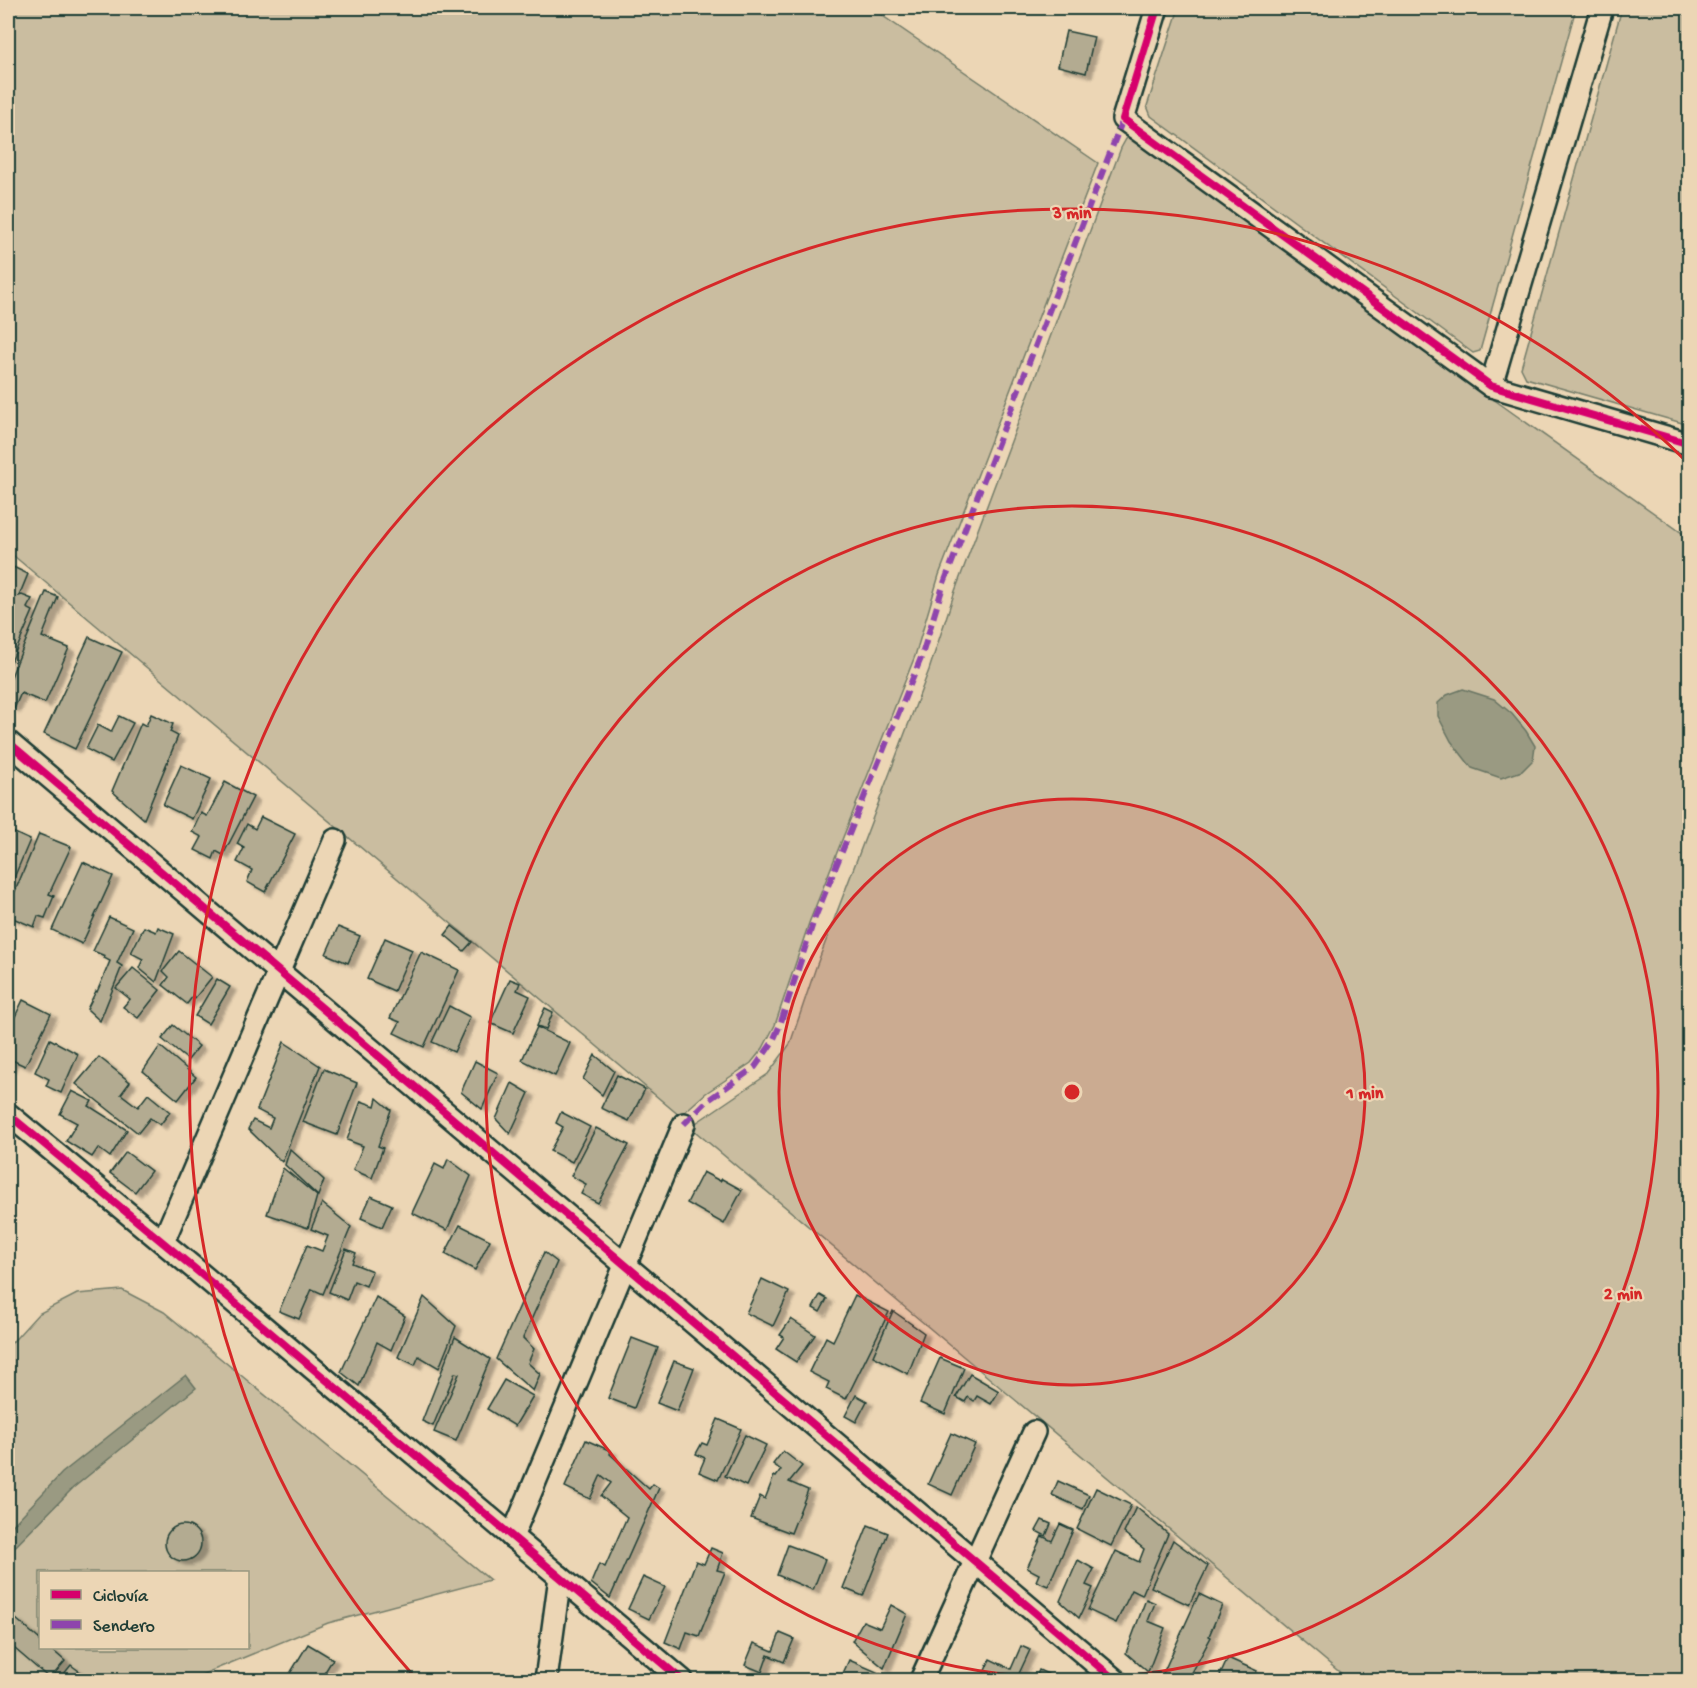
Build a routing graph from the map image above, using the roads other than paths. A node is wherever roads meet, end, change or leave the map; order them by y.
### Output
1 (1157, 8) edge
2 (1602, 8) edge
3 (1491, 386) junction
4 (1689, 444) edge
5 (8, 742) edge
6 (335, 840) dead end
7 (279, 972) junction
8 (8, 1114) edge
9 (684, 1124) dead end
10 (163, 1242) junction
11 (624, 1267) junction
12 (1034, 1432) dead end
13 (512, 1537) junction
14 (975, 1562) junction
15 (560, 1577) junction
16 (546, 1680) edge
17 (682, 1680) edge
18 (921, 1680) edge
19 (1115, 1680) edge

1 - 3 street
2 - 3 street
3 - 4 street
5 - 7 street
6 - 7 street
7 - 10 street
7 - 11 street
8 - 10 street
9 - 11 street
10 - 13 street
11 - 13 street
11 - 14 street
12 - 14 street
13 - 15 street
14 - 18 street
14 - 19 street
15 - 16 street
15 - 17 street

